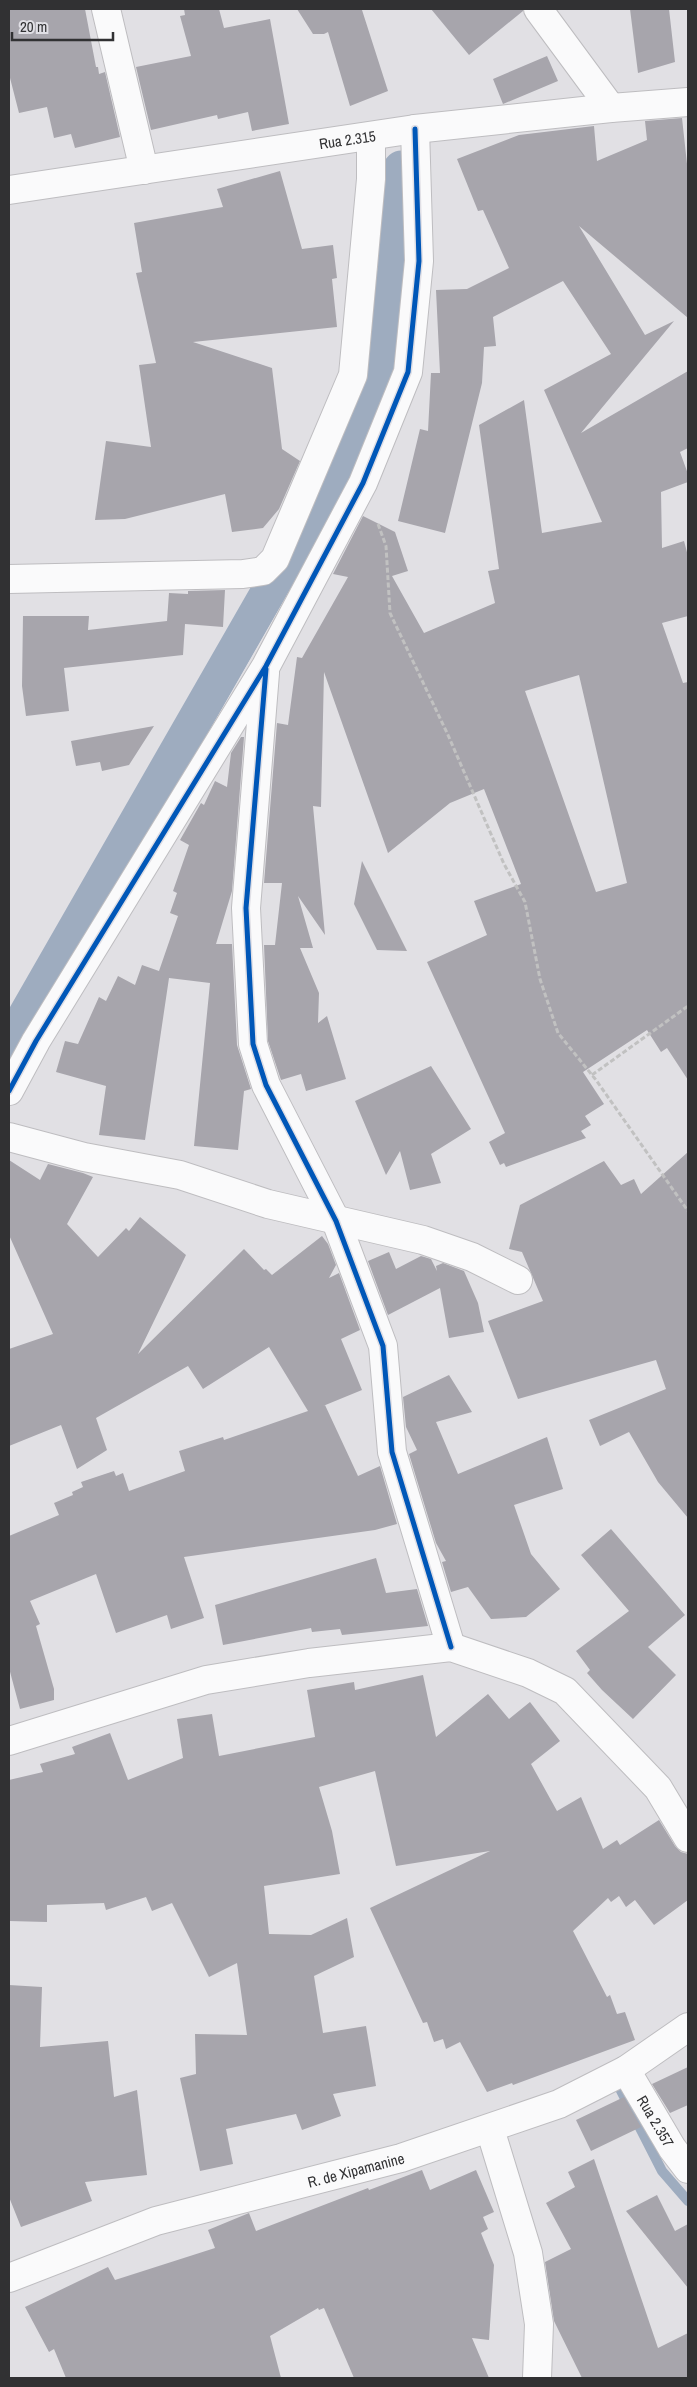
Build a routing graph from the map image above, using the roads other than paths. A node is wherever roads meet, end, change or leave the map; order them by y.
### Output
1 (106, 9) edge
2 (538, 9) edge
3 (688, 102) edge
4 (611, 108) junction
5 (415, 129) junction
6 (372, 137) junction
7 (144, 170) junction
8 (9, 190) edge
9 (9, 579) edge
10 (266, 666) junction
11 (9, 1091) edge
12 (9, 1137) edge
13 (336, 1221) junction
14 (518, 1280) dead end
15 (451, 1647) junction
16 (9, 1741) edge
17 (688, 1838) edge
18 (688, 2027) edge
19 (626, 2070) junction
20 (490, 2128) junction
21 (688, 2169) edge
22 (9, 2278) edge
23 (537, 2378) edge

1 - 7 street
2 - 4 street
3 - 4 street, Rua 2.315
4 - 5 street, Rua 2.315
5 - 6 street, Rua 2.315
5 - 10 street
6 - 7 street, Rua 2.315
6 - 9 street
7 - 8 street, Rua 2.315
10 - 11 street
10 - 13 street
12 - 13 street
13 - 14 street
13 - 15 street
15 - 16 street
15 - 17 street
18 - 19 street, R. de Xipamanine
19 - 20 street, R. de Xipamanine
19 - 21 street, Rua 2.357
20 - 22 street, R. de Xipamanine
20 - 23 street

